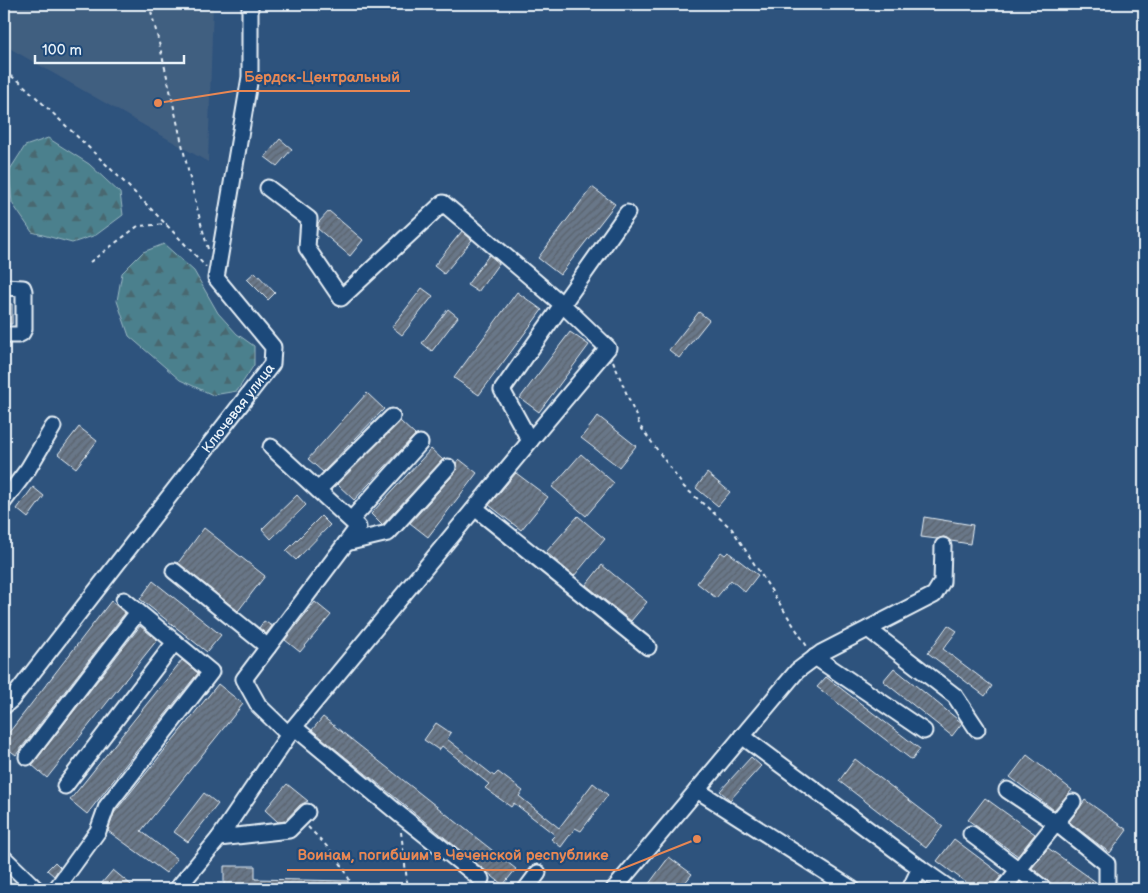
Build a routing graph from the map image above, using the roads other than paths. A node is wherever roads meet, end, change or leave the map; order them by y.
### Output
1 (250, 4) edge
2 (268, 188) dead end
3 (627, 213) dead end
4 (4, 287) edge
5 (563, 305) junction
6 (4, 335) edge
7 (392, 417) dead end
8 (52, 427) dead end
9 (530, 441) junction
10 (420, 443) dead end
11 (271, 447) dead end
12 (448, 467) dead end
13 (318, 490) junction
14 (4, 501) edge
15 (475, 508) junction
16 (350, 520) junction
17 (346, 543) junction
18 (943, 546) dead end
19 (174, 571) dead end
20 (124, 600) dead end
21 (138, 612) junction
22 (868, 628) junction
23 (175, 642) junction
24 (268, 647) junction
25 (648, 647) dead end
26 (815, 657) junction
27 (4, 706) edge
28 (977, 729) dead end
29 (291, 731) junction
30 (924, 731) dead end
31 (742, 736) junction
32 (27, 757) dead end
33 (65, 786) dead end
34 (698, 790) junction
35 (1007, 790) dead end
36 (1072, 802) dead end
37 (304, 815) road end
38 (1056, 823) junction
39 (971, 834) dead end
40 (219, 838) junction
41 (4, 858) edge
42 (920, 868) junction
43 (1018, 870) junction
44 (538, 874) dead end
45 (481, 879) dead end
46 (36, 889) edge
47 (56, 889) edge
48 (177, 889) edge
49 (526, 889) edge
50 (614, 889) edge
51 (852, 889) edge
52 (910, 889) edge
53 (950, 889) edge
54 (1003, 889) edge
55 (1044, 889) edge
56 (1106, 889) edge

1 - 27 street, Ключевая улица
2 - 5 street
3 - 5 street
4 - 6 street
5 - 9 street
5 - 9 street
7 - 13 street
8 - 14 street
9 - 15 street
10 - 16 street
11 - 13 street
12 - 17 street
13 - 16 street
15 - 25 street
15 - 29 street
16 - 17 street
17 - 24 street
18 - 22 street
19 - 24 street
20 - 21 street
21 - 23 street
21 - 32 street
22 - 26 street
22 - 28 street
23 - 33 street
23 - 47 street
24 - 29 street
26 - 30 street
26 - 31 street
29 - 40 street
29 - 45 street
31 - 34 street
31 - 42 street
34 - 50 street
34 - 51 street
35 - 38 street
36 - 38 street
37 - 40 street
38 - 43 street
38 - 56 street
39 - 43 street
40 - 48 street
41 - 46 street
42 - 52 street
42 - 53 street
43 - 54 street
43 - 55 street
44 - 49 street

